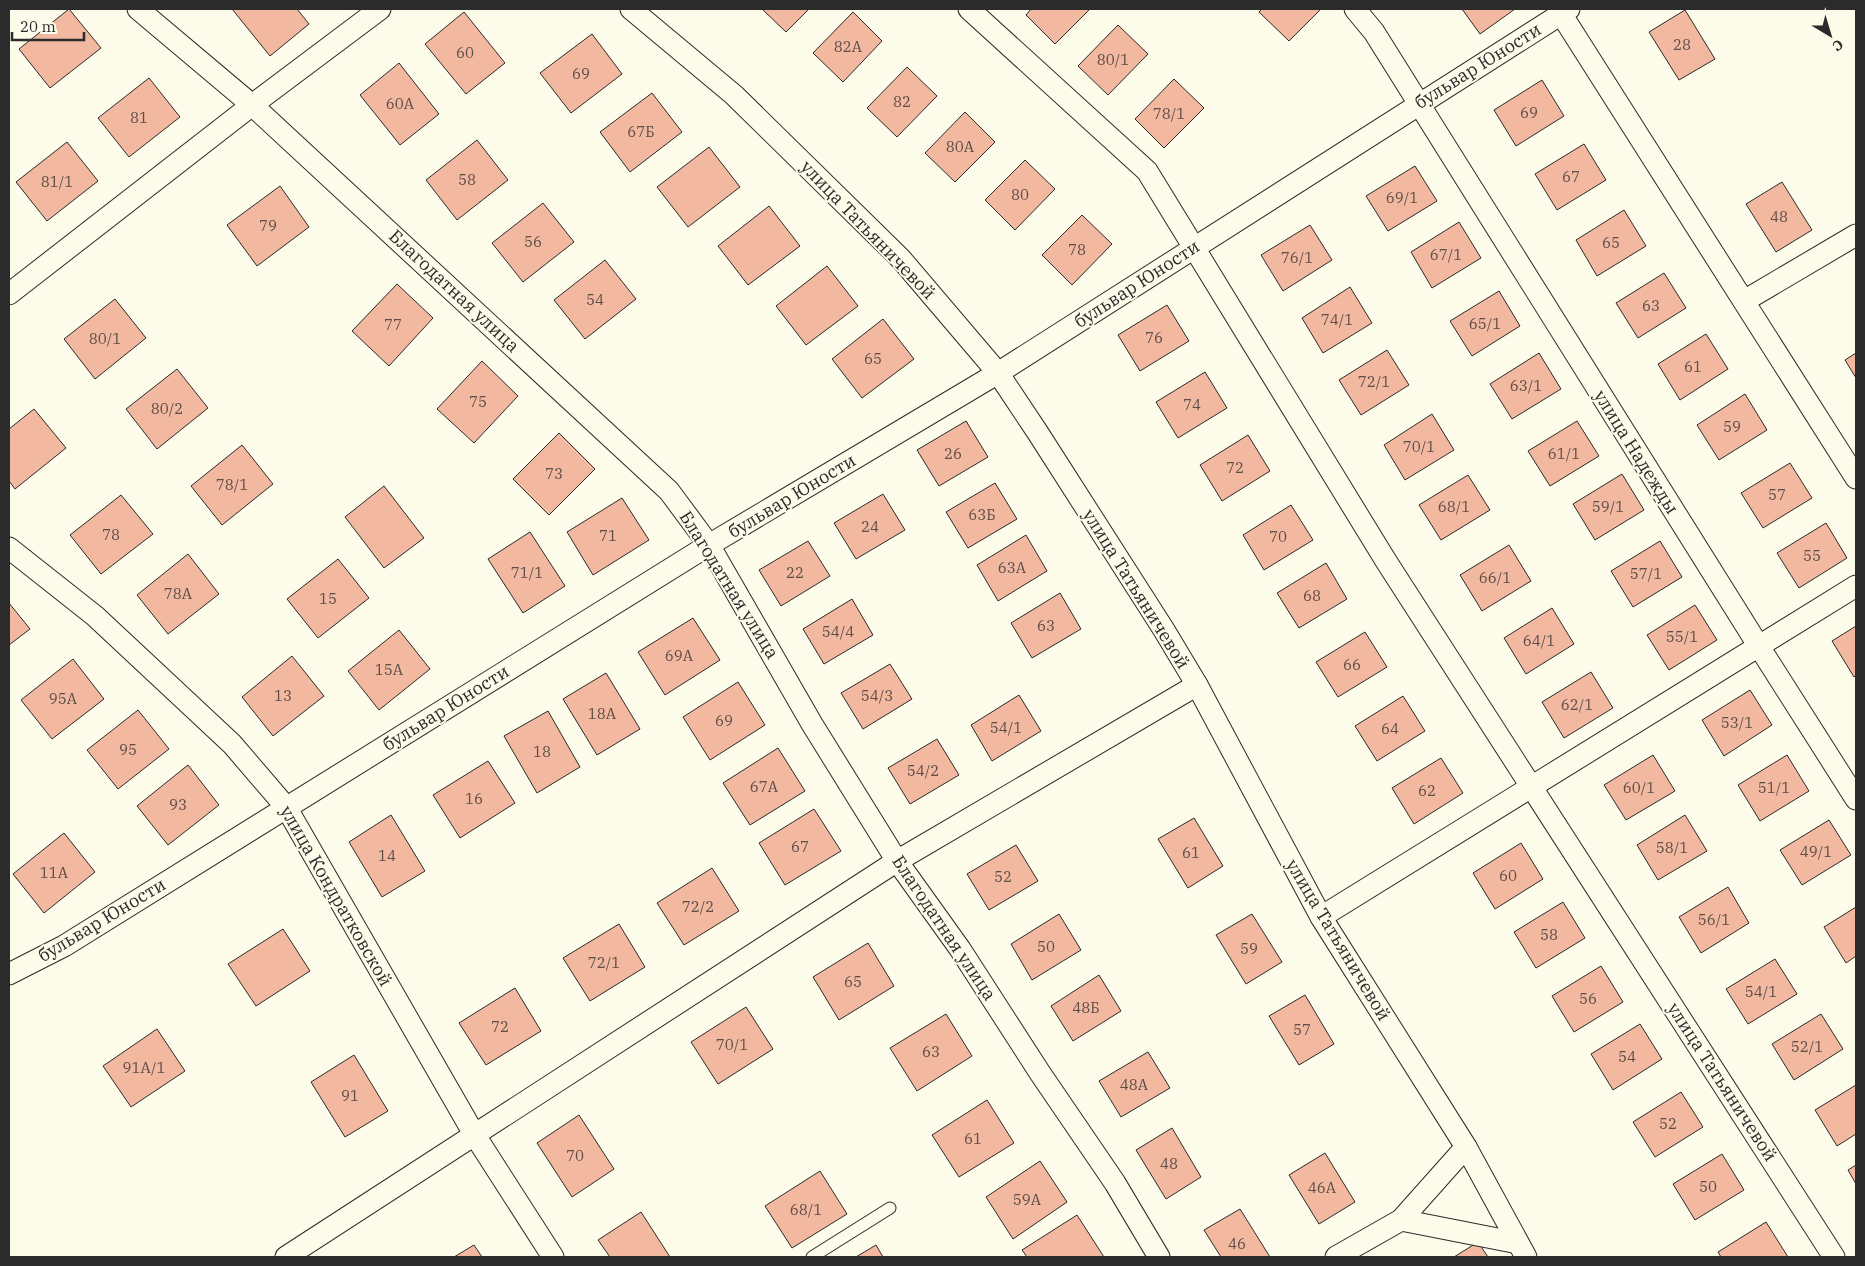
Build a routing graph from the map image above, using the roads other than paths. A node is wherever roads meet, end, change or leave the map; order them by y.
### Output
1 (138, 9) edge
2 (380, 9) edge
3 (631, 9) edge
4 (969, 9) edge
5 (1355, 9) edge
6 (1563, 10) edge
7 (1418, 104) junction
8 (252, 105) junction
9 (1856, 235) edge
10 (1194, 247) junction
11 (9, 294) edge
12 (1744, 301) junction
13 (998, 374) junction
14 (1856, 478) edge
15 (709, 545) junction
16 (9, 548) edge
17 (1856, 586) edge
18 (1758, 646) junction
19 (1196, 685) junction
20 (1532, 786) junction
21 (1856, 799) edge
22 (286, 807) junction
23 (897, 860) junction
24 (1321, 917) junction
25 (9, 974) edge
26 (474, 1134) junction
27 (1466, 1147) junction
28 (890, 1208) dead end
29 (1401, 1220) junction
30 (1522, 1250) edge
31 (286, 1257) edge
32 (553, 1257) edge
33 (812, 1257) edge
34 (1159, 1257) edge
35 (1336, 1257) edge
36 (1834, 1257) edge

1 - 8 street, Благодатная улица
2 - 8 street
3 - 13 street, улица Татьяничевой
4 - 10 street, улица Татьяничевой
5 - 7 street
6 - 7 street, бульвар Юности
6 - 12 street
7 - 10 street, бульвар Юности
7 - 18 street, улица Надежды
8 - 11 street
8 - 15 street, Благодатная улица
9 - 12 street
10 - 13 street, бульвар Юности
10 - 20 street, улица Татьяничевой
12 - 14 street
13 - 15 street, бульвар Юности
13 - 19 street, улица Татьяничевой
15 - 22 street, бульвар Юности
15 - 23 street, Благодатная улица
16 - 22 street, улица Кондратковской
17 - 18 street
18 - 20 street
18 - 21 street, улица Надежды
19 - 23 street
19 - 24 street, улица Татьяничевой
20 - 24 street
20 - 36 street, улица Татьяничевой
22 - 25 street, бульвар Юности
22 - 26 street, улица Кондратковской
23 - 26 street
23 - 34 street, Благодатная улица
24 - 27 street, улица Татьяничевой
26 - 31 street
26 - 32 street, улица Кондратковской
27 - 29 street
27 - 30 street, улица Татьяничевой
28 - 33 lane
29 - 30 street
29 - 35 street

